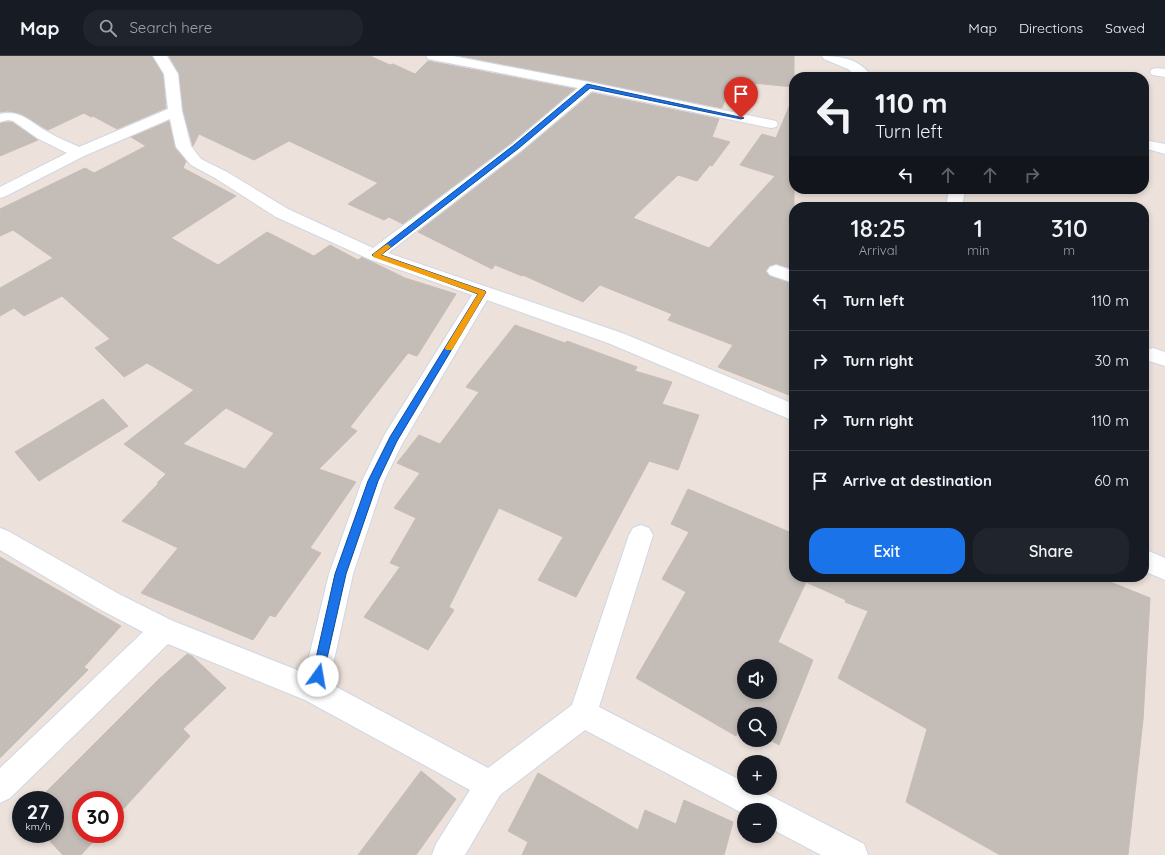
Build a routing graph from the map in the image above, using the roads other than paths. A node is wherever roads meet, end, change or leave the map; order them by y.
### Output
1 (160, 56) edge
2 (433, 56) edge
3 (830, 56) edge
4 (860, 72) edge
5 (589, 86) junction
6 (176, 111) junction
7 (0, 118) edge
8 (771, 124) dead end
9 (1149, 145) edge
10 (1165, 149) edge
11 (79, 153) junction
12 (0, 192) edge
13 (376, 255) junction
14 (776, 271) dead end
15 (789, 275) edge
16 (483, 292) junction
17 (789, 411) edge
18 (641, 535) dead end
19 (0, 538) edge
20 (1149, 562) edge
21 (1165, 569) edge
22 (164, 630) junction
23 (314, 690) junction
24 (582, 714) junction
25 (490, 785) junction
26 (0, 788) edge
27 (754, 803) edge
28 (777, 816) edge
29 (447, 855) edge
30 (854, 855) edge

1 - 6 street
2 - 5 street
3 - 4 street
5 - 8 street
5 - 13 street
6 - 11 street
6 - 13 street
7 - 11 street
9 - 10 street
11 - 12 street
13 - 16 street
14 - 15 street
16 - 17 street
16 - 23 street
18 - 24 street
19 - 22 street
20 - 21 street
22 - 23 street
22 - 26 street
23 - 25 street
24 - 25 street
24 - 27 street
25 - 29 street
28 - 30 street

